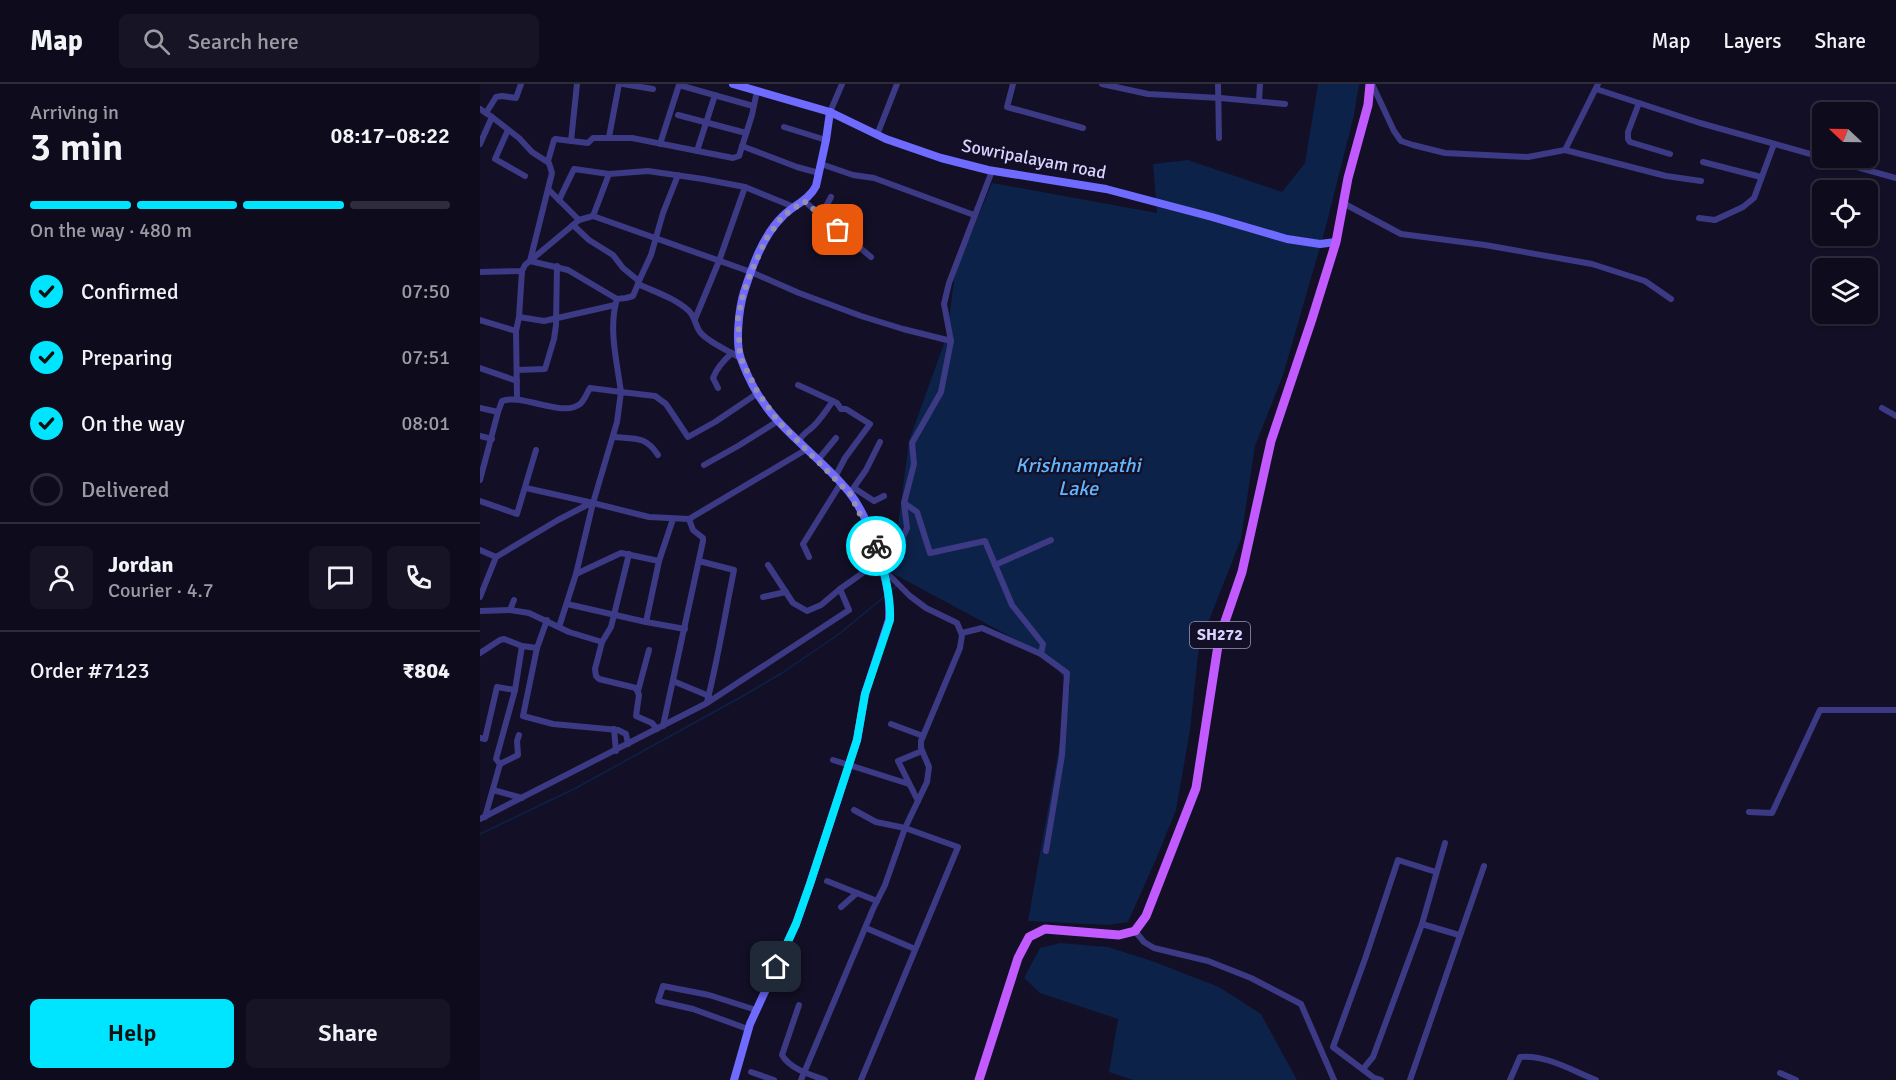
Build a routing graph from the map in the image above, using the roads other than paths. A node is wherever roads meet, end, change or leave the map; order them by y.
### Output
1 (521, 84) edge
2 (577, 84) edge
3 (621, 84) edge
4 (733, 84) edge
5 (842, 84) edge
6 (897, 84) edge
7 (1013, 84) edge
8 (1102, 84) edge
9 (1218, 84) edge
10 (1260, 84) edge
11 (1371, 84) edge
12 (1597, 86) edge
13 (653, 89) dead end
14 (757, 91) junction
15 (715, 94) junction
16 (1217, 98) junction
17 (1259, 101) junction
18 (1639, 103) junction
19 (1285, 104) dead end
20 (753, 106) junction
21 (830, 112) junction
22 (486, 113) edge
23 (678, 115) dead end
24 (705, 122) junction
25 (784, 127) dead end
26 (1083, 128) dead end
27 (508, 130) junction
28 (746, 133) junction
29 (877, 135) junction
30 (609, 137) junction
31 (1219, 138) dead end
32 (826, 140) junction
33 (571, 141) junction
34 (480, 144) edge
35 (660, 144) junction
36 (1774, 144) junction
37 (742, 146) junction
38 (1565, 150) junction
39 (697, 151) junction
40 (1670, 154) dead end
41 (548, 161) junction
42 (1703, 162) dead end
43 (820, 169) junction
44 (992, 171) junction
45 (609, 174) junction
46 (678, 175) junction
47 (525, 176) dead end
48 (1761, 177) junction
49 (1896, 178) edge
50 (1701, 181) dead end
51 (745, 187) junction
52 (548, 189) junction
53 (831, 197) dead end
54 (559, 200) junction
55 (804, 201) junction
56 (1343, 202) junction
57 (794, 207) junction
58 (974, 215) junction
59 (593, 216) junction
60 (821, 216) junction
61 (1699, 218) dead end
62 (576, 222) junction
63 (656, 238) junction
64 (1336, 243) junction
65 (871, 257) dead end
66 (530, 261) junction
67 (718, 261) junction
68 (556, 266) junction
69 (522, 271) junction
70 (480, 272) edge
71 (751, 272) junction
72 (639, 282) junction
73 (1671, 299) dead end
74 (616, 302) junction
75 (519, 317) junction
76 (556, 318) junction
77 (695, 319) junction
78 (480, 320) edge
79 (516, 331) junction
80 (951, 341) junction
81 (736, 355) junction
82 (480, 368) edge
83 (517, 369) junction
84 (517, 381) junction
85 (798, 385) dead end
86 (718, 388) dead end
87 (621, 392) junction
88 (758, 393) junction
89 (517, 399) junction
90 (832, 401) junction
91 (480, 408) edge
92 (1882, 408) dead end
93 (498, 412) junction
94 (1896, 416) edge
95 (778, 421) junction
96 (480, 436) edge
97 (613, 437) junction
98 (836, 438) dead end
99 (492, 439) junction
100 (799, 441) junction
101 (880, 442) dead end
102 (807, 449) junction
103 (536, 450) dead end
104 (658, 455) dead end
105 (818, 460) junction
106 (704, 465) dead end
107 (480, 480) edge
108 (838, 480) junction
109 (526, 488) junction
110 (852, 491) junction
111 (884, 496) dead end
112 (480, 501) edge
113 (593, 503) junction
114 (904, 504) junction
115 (673, 519) junction
116 (689, 519) junction
117 (1051, 540) dead end
118 (480, 550) edge
119 (629, 554) junction
120 (496, 557) junction
121 (809, 557) dead end
122 (659, 561) junction
123 (699, 561) junction
124 (768, 565) dead end
125 (995, 565) junction
126 (885, 572) junction
127 (576, 574) junction
128 (840, 589) junction
129 (786, 592) junction
130 (480, 597) edge
131 (764, 597) dead end
132 (514, 600) dead end
133 (567, 604) junction
134 (510, 610) junction
135 (480, 611) edge
136 (615, 615) junction
137 (547, 620) junction
138 (646, 622) junction
139 (560, 627) junction
140 (685, 629) junction
141 (962, 633) junction
142 (602, 642) junction
143 (522, 646) junction
144 (537, 648) junction
145 (649, 650) dead end
146 (480, 653) edge
147 (1041, 654) junction
148 (673, 681) junction
149 (514, 690) junction
150 (638, 692) junction
151 (708, 699) junction
152 (1896, 710) edge
153 (891, 724) dead end
154 (660, 728) junction
155 (614, 729) junction
156 (519, 735) dead end
157 (923, 736) junction
158 (480, 738) edge
159 (628, 744) junction
160 (615, 751) junction
161 (922, 751) junction
162 (833, 760) dead end
163 (500, 764) junction
164 (849, 766) junction
165 (909, 784) junction
166 (492, 790) junction
167 (522, 798) junction
168 (918, 801) junction
169 (854, 810) dead end
170 (1749, 812) dead end
171 (483, 818) edge
172 (905, 828) junction
173 (1445, 843) dead end
174 (1046, 851) dead end
175 (1484, 866) dead end
176 (1436, 872) junction
177 (827, 881) dead end
178 (857, 893) junction
179 (877, 901) junction
180 (841, 907) dead end
181 (1422, 924) junction
182 (866, 928) junction
183 (1135, 931) junction
184 (1459, 935) junction
185 (915, 949) junction
186 (800, 1005) dead end
187 (756, 1010) junction
188 (748, 1029) junction
189 (1332, 1047) junction
190 (1326, 1057) junction
191 (1363, 1069) junction
192 (751, 1072) dead end
193 (1780, 1072) dead end
194 (805, 1073) junction
195 (817, 1079) edge
196 (734, 1080) edge
197 (774, 1080) edge
198 (801, 1080) edge
199 (825, 1080) edge
200 (861, 1080) edge
201 (980, 1080) edge
202 (1334, 1080) edge
203 (1381, 1080) edge
204 (1410, 1080) edge
205 (1510, 1080) edge
206 (1596, 1080) edge
207 (1796, 1080) edge

1 - 22 street
2 - 33 street
3 - 13 street
3 - 30 street
4 - 14 street, Sowripalayam road
5 - 21 street
6 - 29 street
7 - 26 street
8 - 16 street
9 - 16 street
10 - 17 street
11 - 38 street
11 - 56 main road, SH272
12 - 18 street
12 - 38 street
14 - 20 street
14 - 21 street, Sowripalayam road
15 - 20 street
15 - 24 street
15 - 35 street
16 - 17 street
16 - 31 street
17 - 19 street
18 - 36 street
18 - 40 street
20 - 28 street
21 - 29 street, Sowripalayam road
21 - 32 street
22 - 27 street
22 - 34 street
23 - 24 street
24 - 28 street
24 - 39 street
25 - 32 street
27 - 41 street
27 - 47 street
28 - 37 street
29 - 44 street, Sowripalayam road
30 - 33 street
30 - 35 street
32 - 43 street
33 - 41 street
35 - 39 street
36 - 48 street
36 - 49 street
37 - 39 street
37 - 43 street
38 - 50 street
41 - 52 street
42 - 48 street
43 - 55 street
43 - 58 street
44 - 58 street
44 - 64 street, Sowripalayam road
45 - 46 street
45 - 54 street
45 - 59 street
46 - 51 street
46 - 63 street
48 - 61 street
51 - 57 street
51 - 67 street
52 - 54 street
52 - 66 street
53 - 60 street
54 - 62 street
55 - 57 street
55 - 60 street
56 - 64 main road, SH272
56 - 73 street
57 - 71 street
58 - 80 street
59 - 62 street
59 - 63 street
60 - 65 street
62 - 66 street
62 - 72 street
63 - 67 street
63 - 72 street
64 - 183 main road, SH272
66 - 68 street
66 - 69 street
67 - 71 street
67 - 77 street
68 - 74 street
68 - 76 street
69 - 70 street
69 - 75 street
71 - 80 street
71 - 81 street
72 - 74 street
72 - 77 street
74 - 76 street
74 - 87 street
75 - 76 street
75 - 79 street
76 - 83 street
77 - 81 street
78 - 79 street
79 - 83 street
80 - 114 street
81 - 86 street
81 - 88 street
82 - 84 street
83 - 84 street
84 - 89 street
85 - 90 street
87 - 88 street
87 - 89 street
87 - 97 street
88 - 95 street
89 - 93 street
90 - 100 street
90 - 108 street
91 - 93 street
92 - 94 street
93 - 99 street
95 - 100 street
95 - 106 street
96 - 99 street
97 - 104 street
97 - 113 street
98 - 105 street
99 - 107 street
100 - 102 street
101 - 110 street
102 - 105 street
102 - 116 street
103 - 109 street
105 - 108 street
108 - 110 street
108 - 121 street
109 - 112 street
109 - 113 street
110 - 111 street
110 - 126 street
113 - 115 street
113 - 120 street
113 - 127 street
114 - 125 street
114 - 126 street
115 - 116 street
115 - 122 street
116 - 123 street
117 - 125 street
118 - 120 street
119 - 122 street
119 - 127 street
119 - 136 street
120 - 130 street
122 - 138 street
123 - 140 street
123 - 151 street
124 - 129 street
125 - 147 street
126 - 128 street
126 - 141 street
126 - 164 street
127 - 133 street
128 - 129 street
128 - 151 street
129 - 131 street
132 - 134 street
133 - 136 street
133 - 139 street
134 - 135 street
134 - 137 street
136 - 138 street
136 - 142 street
137 - 139 street
137 - 144 street
138 - 140 street
139 - 142 street
140 - 148 street
141 - 147 street
141 - 157 street
142 - 150 street
143 - 144 street
143 - 146 street
143 - 149 street
144 - 155 street
145 - 150 street
147 - 174 street
148 - 151 street
148 - 154 street
149 - 158 street
149 - 163 street
150 - 154 street
151 - 154 street
152 - 170 street
153 - 157 street
154 - 159 street
155 - 159 street
155 - 160 street
156 - 163 street
157 - 161 street
159 - 160 street
160 - 167 street
161 - 165 street
161 - 168 street
162 - 164 street
163 - 166 street
164 - 165 street
164 - 187 street
165 - 168 street
166 - 167 street
166 - 171 street
167 - 171 street
168 - 172 street
169 - 172 street
172 - 179 street
172 - 185 street
173 - 176 street
175 - 184 street
176 - 181 street
176 - 189 street
177 - 178 street
178 - 179 street
178 - 180 street
179 - 182 street
181 - 184 street
181 - 191 street
182 - 185 street
182 - 194 street
183 - 190 street
183 - 201 main road
184 - 204 street
185 - 200 street
186 - 194 street
187 - 188 street
187 - 188 street
188 - 196 street
189 - 190 street
189 - 191 street
190 - 202 street
191 - 203 street
192 - 197 street
193 - 207 street
194 - 195 street
194 - 198 street
195 - 199 street
205 - 206 street

